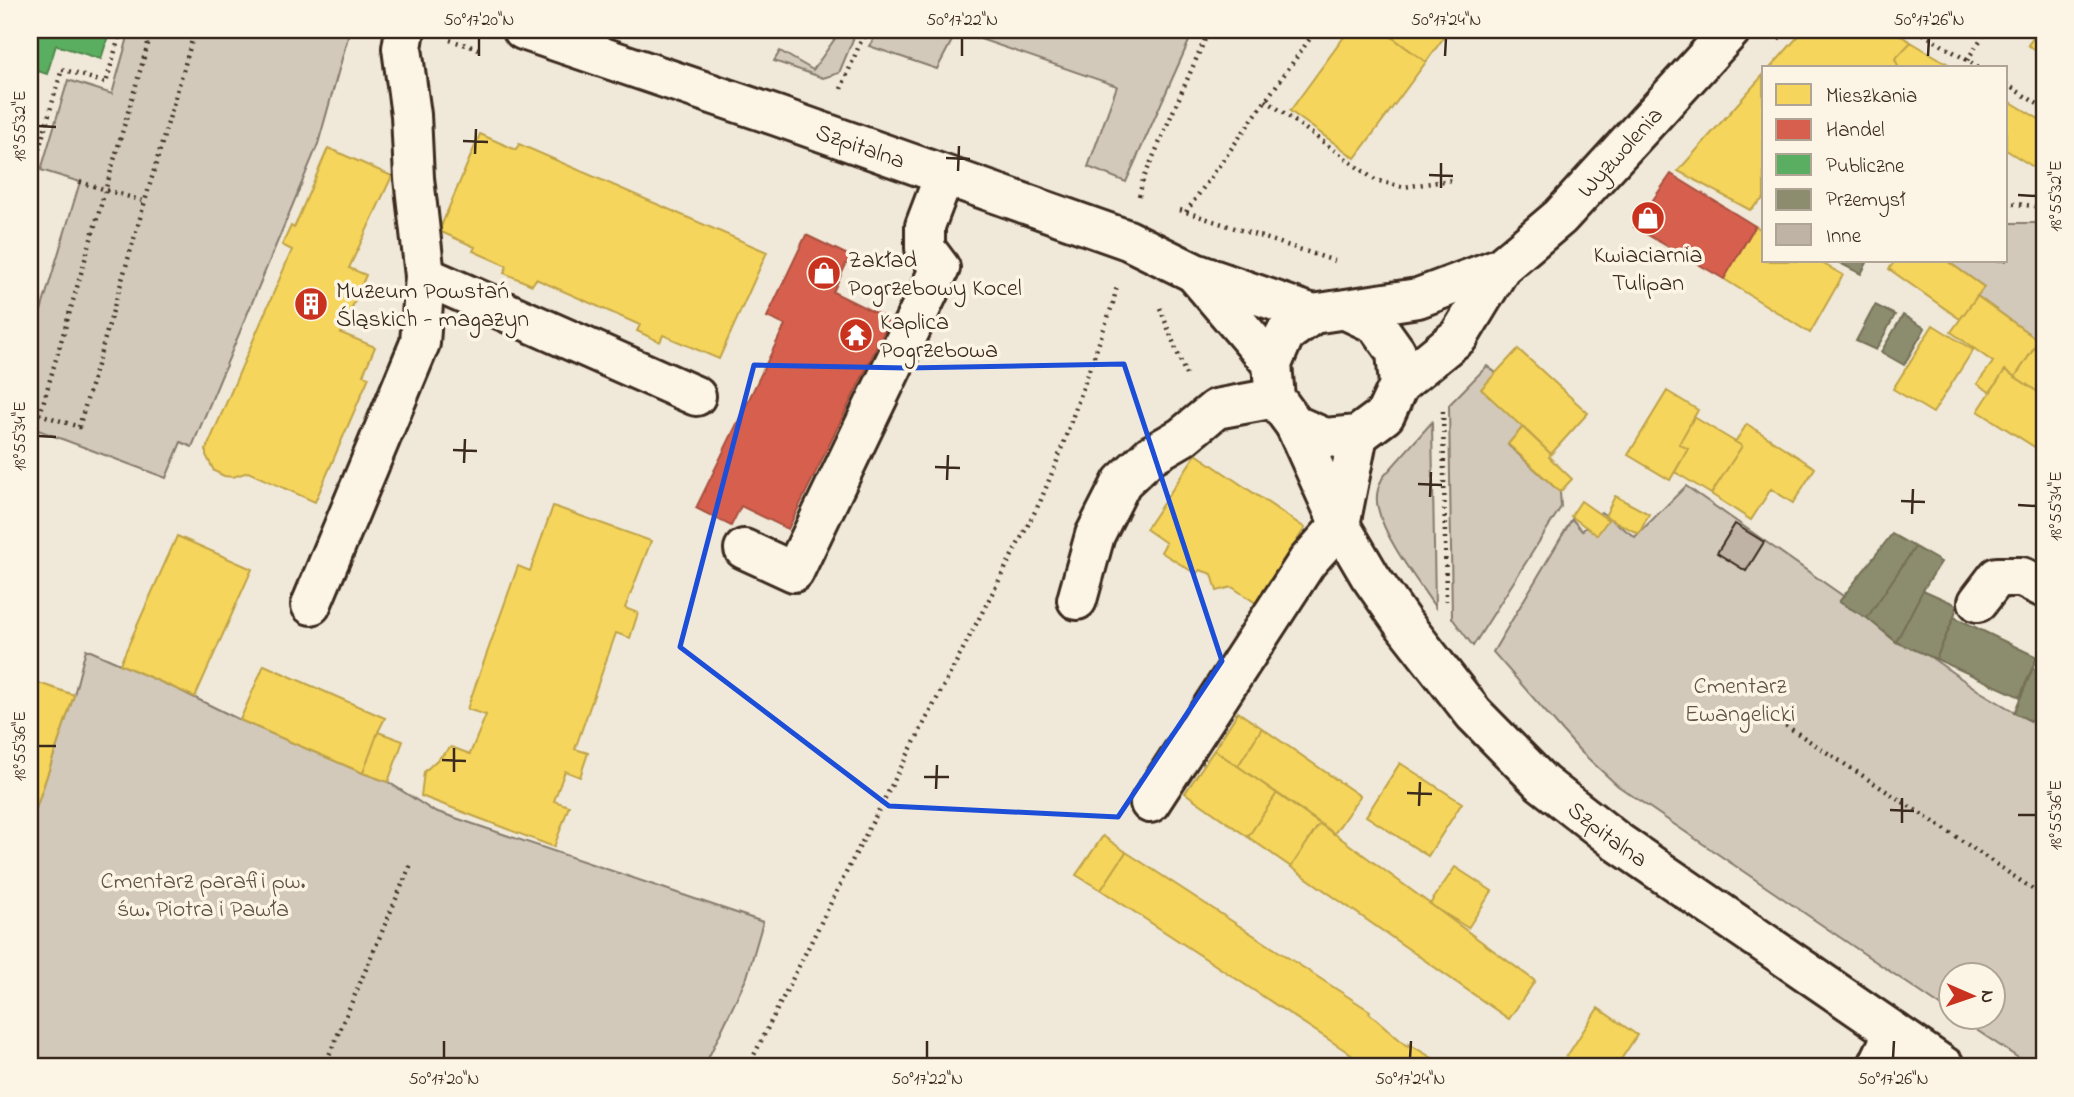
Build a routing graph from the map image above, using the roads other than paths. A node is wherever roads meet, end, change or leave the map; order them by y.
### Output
1 (405, 30) edge
2 (523, 30) edge
3 (1731, 30) edge
4 (944, 176) junction
5 (1501, 267) junction
6 (1195, 273) junction
7 (425, 275) junction
8 (1329, 312) junction
9 (1399, 385) junction
10 (1280, 396) junction
11 (696, 397) dead end
12 (1358, 435) junction
13 (1340, 525) junction
14 (744, 549) dead end
15 (2044, 588) edge
16 (1077, 600) dead end
17 (1978, 602) dead end
18 (311, 605) dead end
19 (1150, 803) dead end
20 (1894, 1032) junction
21 (1877, 1067) edge
22 (1945, 1067) edge

1 - 7 street
2 - 4 street, Szpitalna
3 - 5 street, Wyzwolenia
4 - 6 street, Szpitalna
4 - 14 street
5 - 8 street, Wyzwolenia
5 - 9 street, Wyzwolenia
6 - 8 street, Szpitalna
6 - 10 street, Szpitalna
7 - 11 street
7 - 18 street
8 - 9 street
8 - 10 street
9 - 12 street
10 - 12 street
10 - 13 street, Szpitalna
10 - 16 street
12 - 13 street
13 - 19 street
13 - 20 street, Szpitalna
15 - 17 street
20 - 21 street
20 - 22 street, Szpitalna

